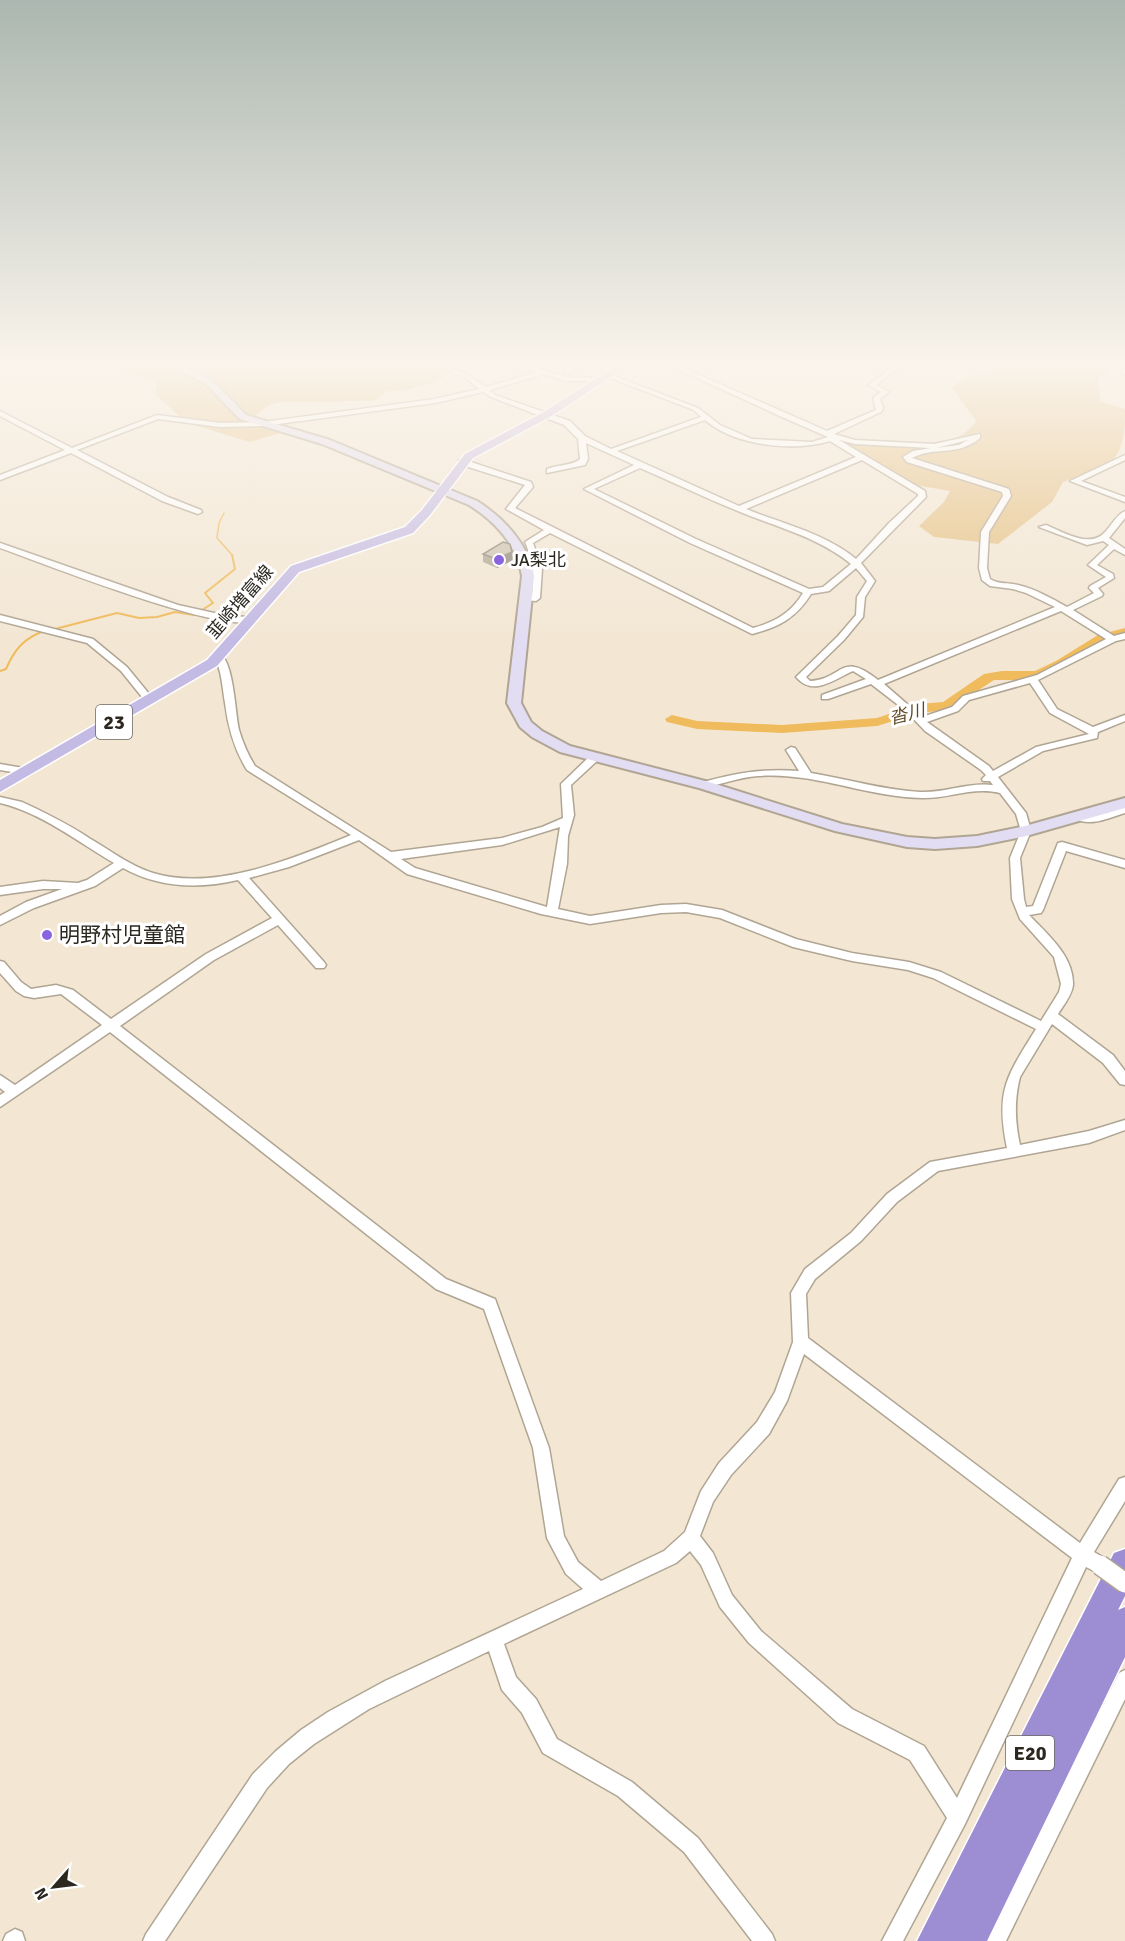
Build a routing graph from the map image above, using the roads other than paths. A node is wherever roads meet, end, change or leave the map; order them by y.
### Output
1 (54, 458) edge
2 (84, 458) edge
3 (365, 458) edge
4 (469, 458) edge
5 (584, 458) edge
6 (625, 458) edge
7 (858, 458) edge
8 (865, 458) edge
9 (908, 458) edge
10 (1124, 458) edge
11 (462, 462) junction
12 (640, 465) junction
13 (550, 471) dead end
14 (0, 478) edge
15 (443, 489) junction
16 (1125, 500) edge
17 (738, 509) junction
18 (198, 512) dead end
19 (1125, 513) edge
20 (1043, 527) dead end
21 (550, 530) junction
22 (1104, 538) junction
23 (0, 545) edge
24 (1113, 546) junction
25 (1125, 553) edge
26 (855, 563) junction
27 (808, 592) junction
28 (526, 598) junction
29 (1063, 610) junction
30 (0, 618) edge
31 (228, 619) junction
32 (249, 620) junction
33 (237, 634) junction
34 (1125, 636) edge
35 (1113, 639) junction
36 (219, 656) junction
37 (1033, 680) junction
38 (876, 681) junction
39 (825, 697) dead end
40 (149, 700) junction
41 (1125, 717) edge
42 (920, 722) junction
43 (1093, 731) junction
44 (791, 750) dead end
45 (594, 758) junction
46 (0, 767) edge
47 (29, 772) junction
48 (808, 777) junction
49 (992, 777) junction
50 (704, 785) junction
51 (0, 787) edge
52 (970, 788) junction
53 (1004, 791) junction
54 (0, 800) edge
55 (1125, 803) edge
56 (1125, 810) edge
57 (1077, 816) junction
58 (566, 821) junction
59 (1026, 831) junction
60 (360, 836) junction
61 (390, 856) junction
62 (123, 863) junction
63 (1125, 864) edge
64 (241, 876) junction
65 (81, 886) junction
66 (0, 891) edge
67 (1023, 911) junction
68 (552, 912) junction
69 (279, 919) junction
70 (0, 921) edge
71 (0, 965) edge
72 (320, 965) dead end
73 (1048, 1022) junction
74 (111, 1026) junction
75 (0, 1080) edge
76 (1125, 1080) edge
77 (15, 1092) junction
78 (0, 1102) edge
79 (1125, 1125) edge
80 (1015, 1152) junction
81 (801, 1342) junction
82 (1125, 1485) edge
83 (691, 1538) junction
84 (1082, 1555) junction
85 (1113, 1564) edge
86 (1125, 1583) edge
87 (599, 1591) junction
88 (1125, 1623) edge
89 (494, 1640) junction
90 (1122, 1690) edge
91 (958, 1817) junction
92 (153, 1941) edge
93 (765, 1941) edge
94 (892, 1941) edge
95 (935, 1941) edge
96 (968, 1941) edge
97 (995, 1941) edge

1 - 14 street
2 - 18 street
3 - 15 street
4 - 11 main road, 韮崎増富線 / 23
5 - 13 street
6 - 12 street
7 - 17 street
8 - 26 street
9 - 29 street
10 - 16 street
11 - 15 main road, 韮崎増富線 / 23
11 - 21 street
12 - 17 street
12 - 27 street
15 - 28 street
15 - 32 main road, 韮崎増富線 / 23
17 - 26 street
19 - 22 street
20 - 22 street
21 - 27 street
21 - 28 street
22 - 24 street
23 - 31 street
24 - 25 street
24 - 29 street
26 - 27 street
26 - 38 street
28 - 45 street
29 - 35 street
29 - 38 street
30 - 40 street
31 - 32 street
31 - 33 street
32 - 33 main road, 韮崎増富線 / 23
33 - 36 main road, 韮崎増富線 / 23
34 - 35 street
35 - 37 street
36 - 40 main road, 韮崎増富線 / 23
36 - 60 street
37 - 42 street
37 - 43 street
38 - 39 street
38 - 42 street
40 - 47 main road, 韮崎増富線 / 23
41 - 43 street
42 - 49 street
43 - 49 street
44 - 48 street
45 - 50 street
45 - 58 street
46 - 47 street
47 - 51 main road, 韮崎増富線 / 23
48 - 50 street
48 - 52 street
49 - 52 street
49 - 53 street
50 - 59 street
52 - 53 street
53 - 59 street
54 - 62 street
55 - 57 street
56 - 57 street
57 - 59 street
58 - 61 street
58 - 68 street
59 - 67 street
60 - 61 street
60 - 64 street
61 - 68 street
62 - 64 street
62 - 65 street
63 - 67 street
64 - 69 street
65 - 66 street
65 - 70 street
67 - 73 street
68 - 73 street
69 - 72 street
69 - 74 street
71 - 74 street
73 - 76 street
73 - 80 street
74 - 77 street
74 - 87 street
75 - 77 street
77 - 78 street
79 - 80 street
80 - 81 street
81 - 83 street
81 - 84 street
82 - 84 street
83 - 87 street
83 - 91 street
84 - 85 street
84 - 91 street
85 - 86 street, bridge
85 - 95 highway, E20
87 - 89 street
88 - 96 highway, E20
89 - 92 street
89 - 93 street
90 - 97 street
91 - 94 street

